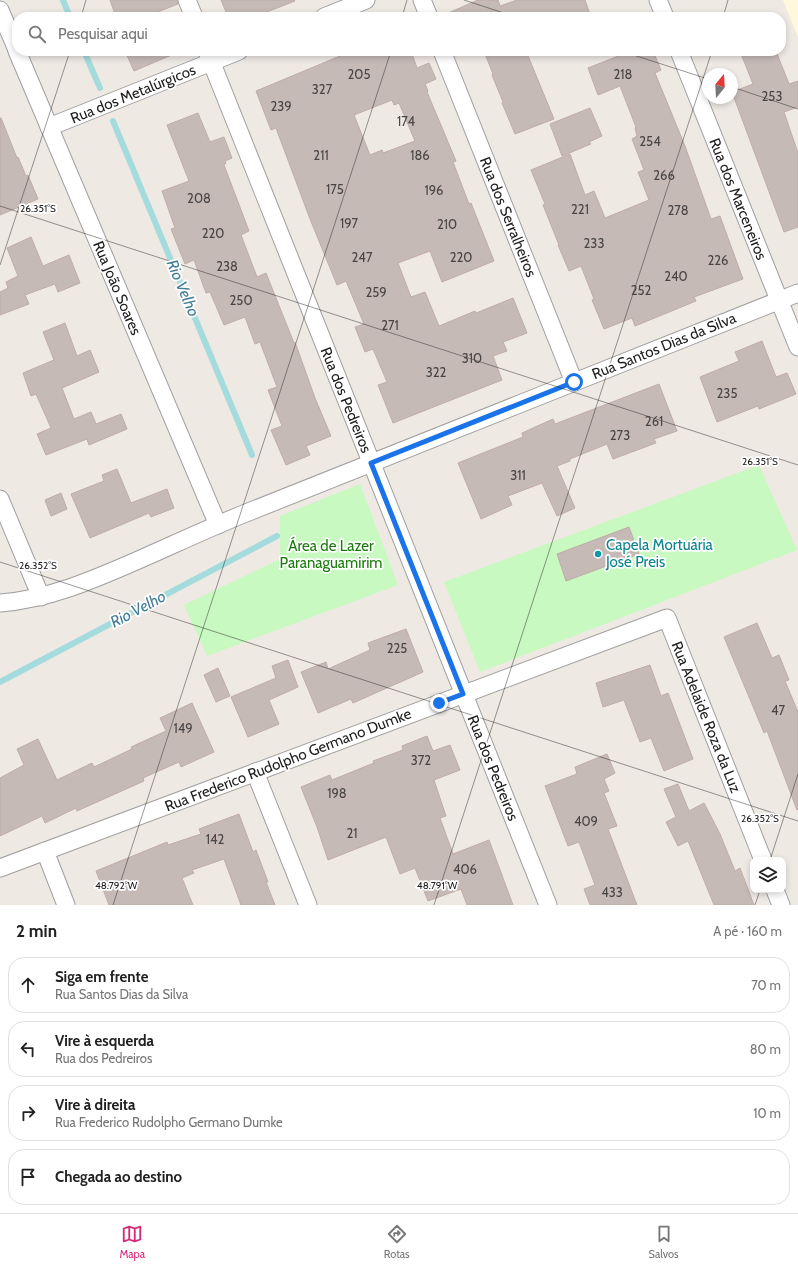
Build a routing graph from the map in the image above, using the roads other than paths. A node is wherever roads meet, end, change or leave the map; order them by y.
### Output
1 (187, 0) edge
2 (366, 0) edge
3 (422, 0) edge
4 (658, 0) edge
5 (0, 10) edge
6 (192, 12) edge
7 (336, 12) edge
8 (427, 12) edge
9 (663, 12) edge
10 (12, 39) edge
11 (19, 56) edge
12 (444, 56) edge
13 (681, 56) edge
14 (210, 57) edge
15 (49, 127) junction
16 (798, 293) edge
17 (779, 300) junction
18 (798, 347) edge
19 (574, 382) junction
20 (371, 463) junction
21 (0, 499) edge
22 (218, 525) junction
23 (41, 596) junction
24 (0, 602) edge
25 (667, 618) joint
26 (463, 694) junction
27 (255, 772) junction
28 (45, 851) junction
29 (762, 857) edge
30 (0, 868) edge
31 (776, 893) edge
32 (66, 905) edge
33 (308, 905) edge
34 (548, 905) edge
35 (781, 905) edge

1 - 6 street
2 - 7 street
3 - 8 street
4 - 9 street
5 - 10 street, Rua João Soares
11 - 15 street, Rua João Soares
12 - 19 street, Rua dos Serralheiros
13 - 17 street, Rua dos Marceneiros
14 - 15 street, Rua dos Metalúrgicos
14 - 20 street, Rua dos Pedreiros
15 - 22 street, Rua João Soares
16 - 17 street, Rua Santos Dias da Silva
17 - 18 street, Rua dos Marceneiros
17 - 19 street, Rua Santos Dias da Silva
19 - 20 street, Rua Santos Dias da Silva
20 - 22 street, Rua Santos Dias da Silva
20 - 26 street, Rua dos Pedreiros
21 - 23 street
22 - 23 street, Rua Santos Dias da Silva
23 - 24 street, Rua Santos Dias da Silva
25 - 26 street, Rua Frederico Rudolpho Germano Dumke
25 - 29 street, Rua Adelaide Roza da Luz
26 - 27 street, Rua Frederico Rudolpho Germano Dumke
26 - 34 street, Rua dos Pedreiros
27 - 28 street, Rua Frederico Rudolpho Germano Dumke
27 - 33 street
28 - 30 street, Rua Frederico Rudolpho Germano Dumke
28 - 32 street
31 - 35 street

